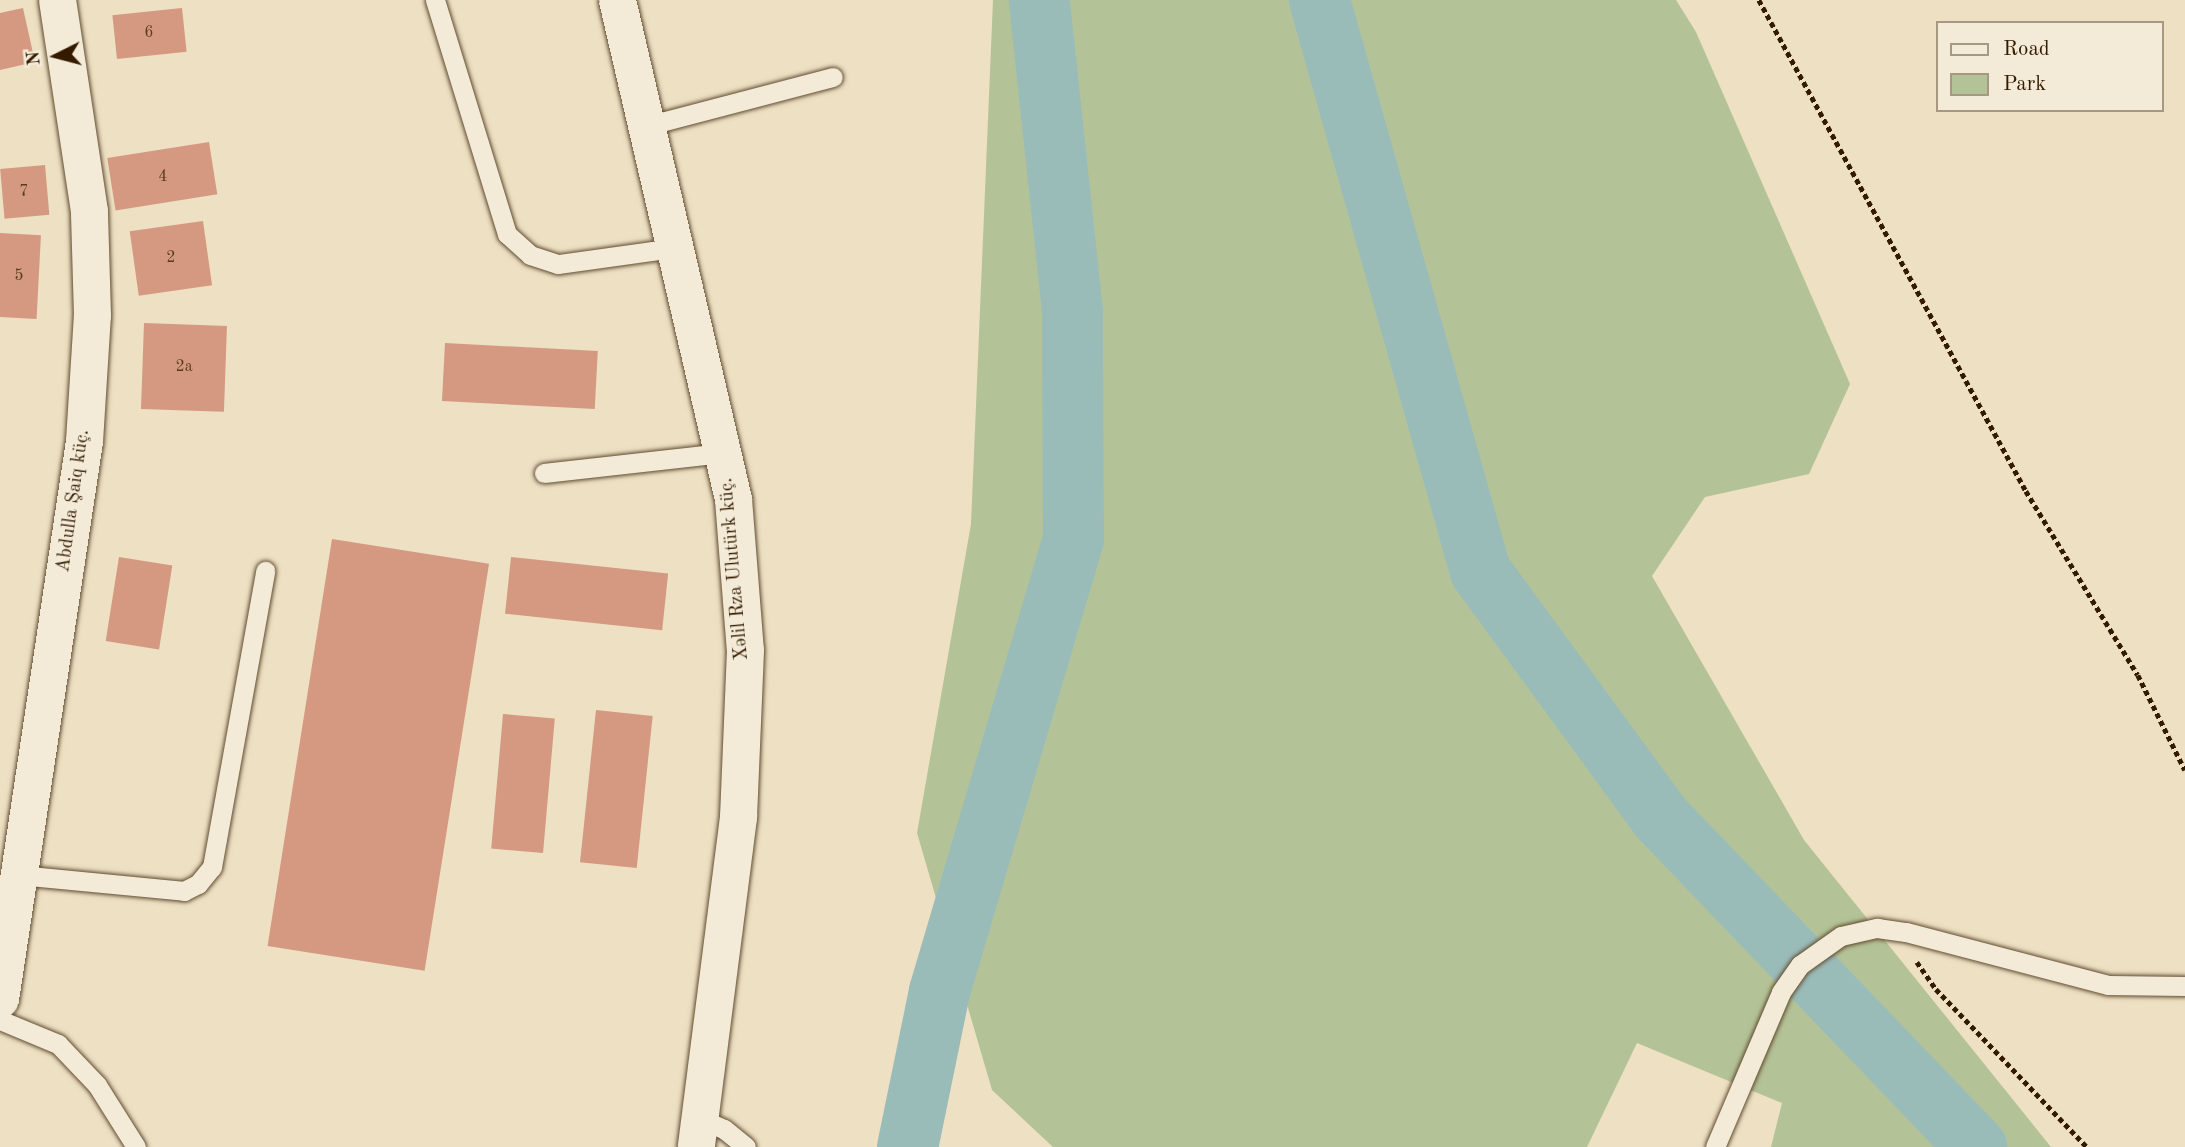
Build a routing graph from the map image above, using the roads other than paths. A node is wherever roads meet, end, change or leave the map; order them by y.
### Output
1 (57, 0) edge
2 (435, 0) edge
3 (617, 0) edge
4 (833, 77) dead end
5 (646, 126) junction
6 (674, 248) junction
7 (722, 453) junction
8 (544, 473) dead end
9 (265, 572) dead end
10 (19, 875) junction
11 (2185, 986) edge
12 (0, 999) edge
13 (0, 1020) edge
14 (698, 1133) edge
15 (136, 1147) edge
16 (746, 1147) edge
17 (1715, 1147) edge

1 - 10 street, Abdulla Şaiq küç.
2 - 6 lane
3 - 5 street, Xəlil Rza Ulutürk küç.
4 - 5 lane
5 - 6 street, Xəlil Rza Ulutürk küç.
6 - 7 street, Xəlil Rza Ulutürk küç.
7 - 8 lane
7 - 14 street, Xəlil Rza Ulutürk küç.
9 - 10 lane
10 - 12 street, Abdulla Şaiq küç.
11 - 17 lane
13 - 15 lane
14 - 16 lane

